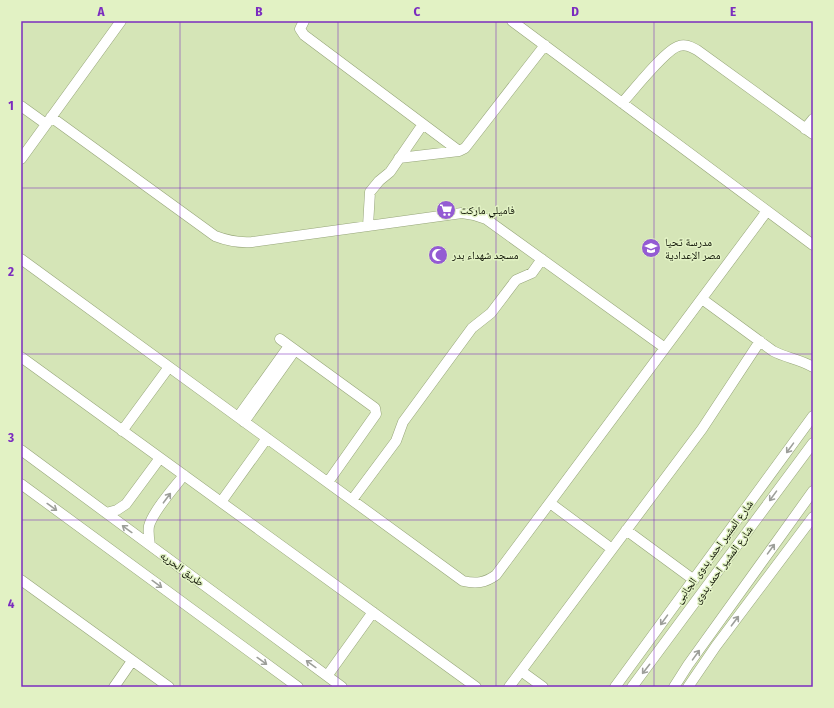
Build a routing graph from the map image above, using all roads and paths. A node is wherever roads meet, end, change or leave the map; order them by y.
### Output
1 (121, 21) edge
2 (304, 21) edge
3 (512, 21) edge
4 (545, 45) junction
5 (622, 103) junction
6 (21, 106) edge
7 (813, 119) edge
8 (49, 120) junction
9 (423, 124) junction
10 (809, 132) edge
11 (459, 151) junction
12 (399, 158) junction
13 (21, 159) edge
14 (767, 211) junction
15 (368, 226) junction
16 (813, 245) edge
17 (21, 259) edge
18 (542, 259) junction
19 (702, 299) junction
20 (280, 339) dead end
21 (760, 341) junction
22 (292, 348) junction
23 (665, 348) junction
24 (21, 357) edge
25 (169, 367) junction
26 (813, 367) edge
27 (813, 416) edge
28 (241, 419) junction
29 (122, 431) junction
30 (267, 438) junction
31 (813, 442) edge
32 (21, 450) edge
33 (160, 458) junction
34 (184, 476) junction
35 (328, 482) junction
36 (21, 484) edge
37 (813, 491) edge
38 (352, 500) junction
39 (221, 502) junction
40 (550, 503) junction
41 (106, 513) junction
42 (813, 517) edge
43 (626, 530) junction
44 (150, 545) junction
45 (612, 549) junction
46 (21, 580) edge
47 (694, 580) junction
48 (683, 595) junction
49 (695, 604) junction
50 (373, 612) junction
51 (132, 661) junction
52 (521, 671) junction
53 (327, 676) junction
54 (114, 687) edge
55 (168, 687) edge
56 (298, 687) edge
57 (342, 687) edge
58 (476, 687) edge
59 (509, 687) edge
60 (543, 687) edge
61 (614, 687) edge
62 (632, 687) edge
63 (674, 687) edge
64 (688, 687) edge

1 - 8 street
2 - 9 street
3 - 4 street
4 - 5 street
4 - 11 street
5 - 10 street
5 - 14 street
6 - 8 street
7 - 10 street
8 - 13 street
8 - 15 street
9 - 11 street
9 - 12 street
11 - 12 street
12 - 15 street
14 - 16 street
14 - 19 street
15 - 18 street
17 - 25 street
18 - 23 street
18 - 38 street
19 - 21 street
19 - 23 street
20 - 22 street
21 - 26 street
21 - 43 street
22 - 28 street
22 - 35 street
23 - 40 street
24 - 29 street
25 - 28 street
25 - 29 street
27 -> 47 street, شارع المشير احمد بدوى الجانبى
28 - 30 street
29 - 33 street
30 - 35 street
30 - 39 street
31 -> 49 street, شارع المشير احمد بدوى
32 - 41 street, طريق الحريه
33 - 34 street
33 - 41 street
34 - 39 street
44 -> 34 street
35 - 38 street
36 -> 56 street
63 -> 37 street
38 - 40 street
39 - 50 street
40 - 45 street
44 -> 41 street, طريق الحريه
64 -> 42 street
43 - 45 street
43 - 47 street
53 -> 44 street, طريق الحريه
45 - 52 street
46 - 51 street
47 - 48 street, شارع المشير احمد بدوى الجانبى
48 - 49 street
48 -> 61 street, شارع المشير احمد بدوى الجانبى
49 -> 62 street, شارع المشير احمد بدوى
50 - 53 street
50 - 58 street
51 - 54 street
51 - 55 street
52 - 59 street
52 - 60 street
53 - 57 street, طريق الحريه

